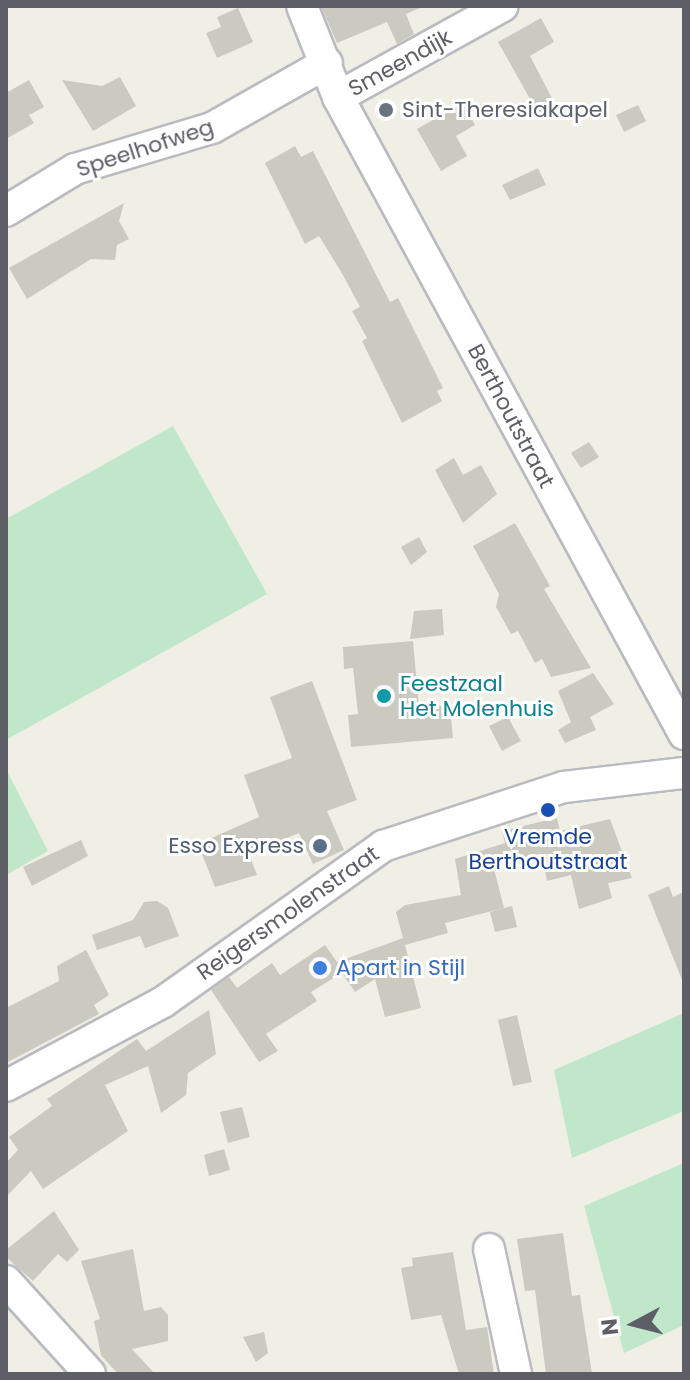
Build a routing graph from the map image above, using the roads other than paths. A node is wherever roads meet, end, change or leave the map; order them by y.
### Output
1 (302, 6) edge
2 (503, 6) edge
3 (327, 63) junction
4 (338, 97) junction
5 (6, 211) edge
6 (684, 734) edge
7 (684, 773) edge
8 (6, 1086) edge
9 (489, 1249) dead end
10 (6, 1281) edge
11 (90, 1374) edge
12 (516, 1374) edge

1 - 3 street
2 - 4 street, Smeendijk
3 - 4 street, Berthoutstraat
3 - 5 street, Speelhofweg
4 - 6 street, Berthoutstraat
7 - 8 street, Reigersmolenstraat
9 - 12 street
10 - 11 street

